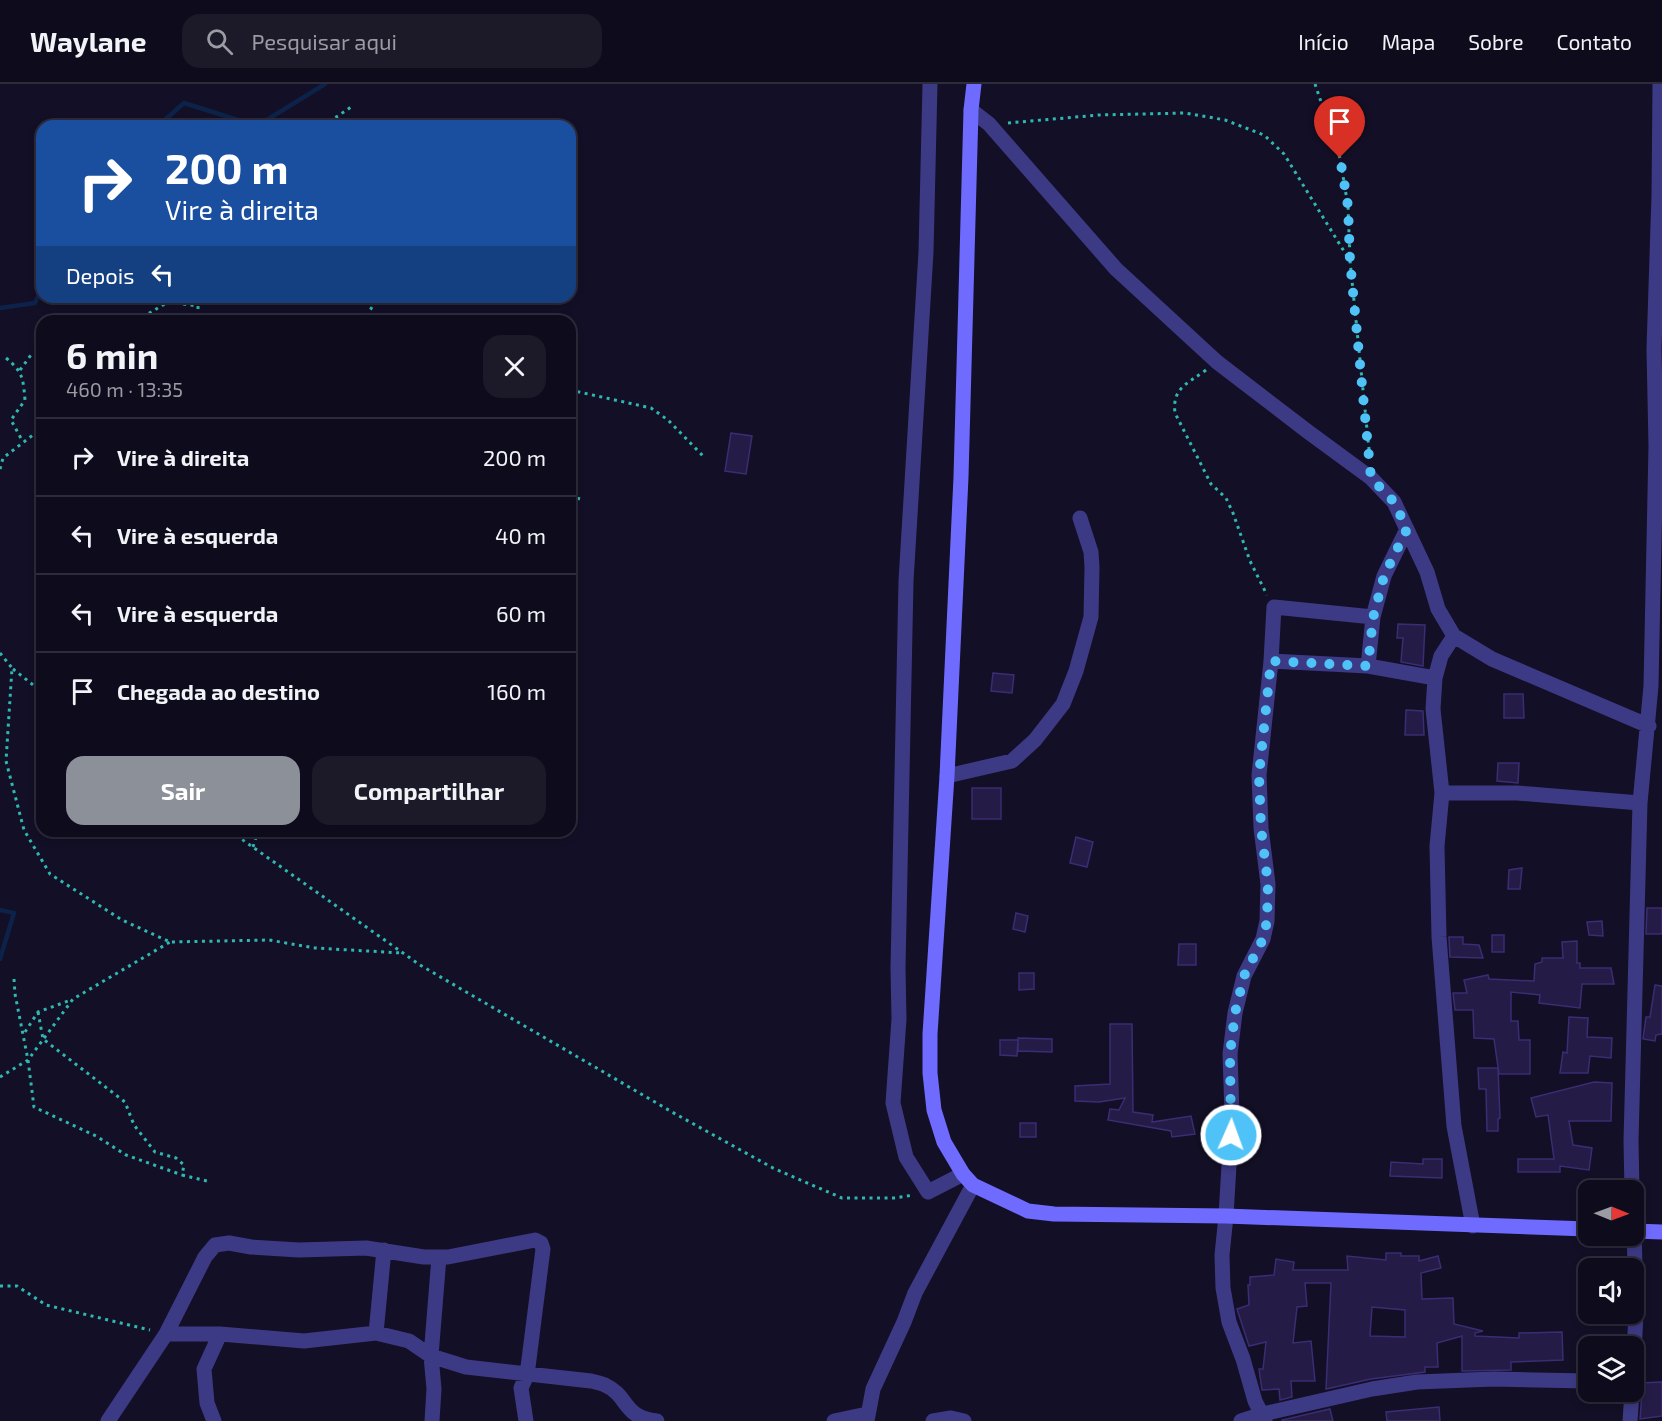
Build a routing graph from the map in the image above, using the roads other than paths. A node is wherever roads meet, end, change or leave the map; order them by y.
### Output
1 (930, 84) edge
2 (974, 84) edge
3 (1660, 84) edge
4 (970, 110) junction
5 (1080, 518) dead end
6 (1407, 529) junction
7 (1373, 618) junction
8 (1454, 636) junction
9 (1271, 661) junction
10 (1368, 666) junction
11 (1435, 678) junction
12 (1649, 726) junction
13 (947, 776) junction
14 (1442, 793) junction
15 (1640, 803) junction
16 (968, 1180) junction
17 (1632, 1180) edge
18 (1226, 1216) junction
19 (1473, 1226) junction
20 (1578, 1229) edge
21 (1644, 1231) edge
22 (1662, 1232) edge
23 (1634, 1246) edge
24 (384, 1250) junction
25 (439, 1257) junction
26 (376, 1333) junction
27 (166, 1334) junction
28 (220, 1334) junction
29 (1635, 1336) edge
30 (432, 1356) junction
31 (526, 1375) junction
32 (1578, 1381) edge
33 (1631, 1402) edge
34 (1264, 1417) edge
35 (867, 1418) edge
36 (108, 1421) edge
37 (214, 1421) edge
38 (432, 1421) edge
39 (526, 1421) edge
40 (657, 1421) edge
41 (834, 1421) edge
42 (933, 1421) edge
43 (964, 1421) edge
44 (1241, 1421) edge
45 (1630, 1421) edge

1 - 16 street
2 - 4 main road
3 - 12 street
4 - 6 street
4 - 13 main road
5 - 13 street
6 - 7 street
6 - 8 street
7 - 9 street
7 - 10 street
8 - 11 street
8 - 12 street
9 - 10 street
9 - 18 street
10 - 11 street
11 - 14 street
12 - 15 street
13 - 16 main road
14 - 15 street
14 - 19 street
15 - 17 street
16 - 18 main road
16 - 35 street
18 - 19 main road
18 - 34 street
19 - 20 main road
21 - 22 main road
23 - 29 street
24 - 25 street
24 - 26 street
24 - 27 street
25 - 30 street
25 - 31 street
26 - 28 street
26 - 30 street
27 - 28 street
27 - 36 street
28 - 37 street
30 - 31 street
30 - 38 street
31 - 39 street
31 - 40 street
32 - 34 street
33 - 45 street
34 - 44 street
35 - 41 street
42 - 43 street

